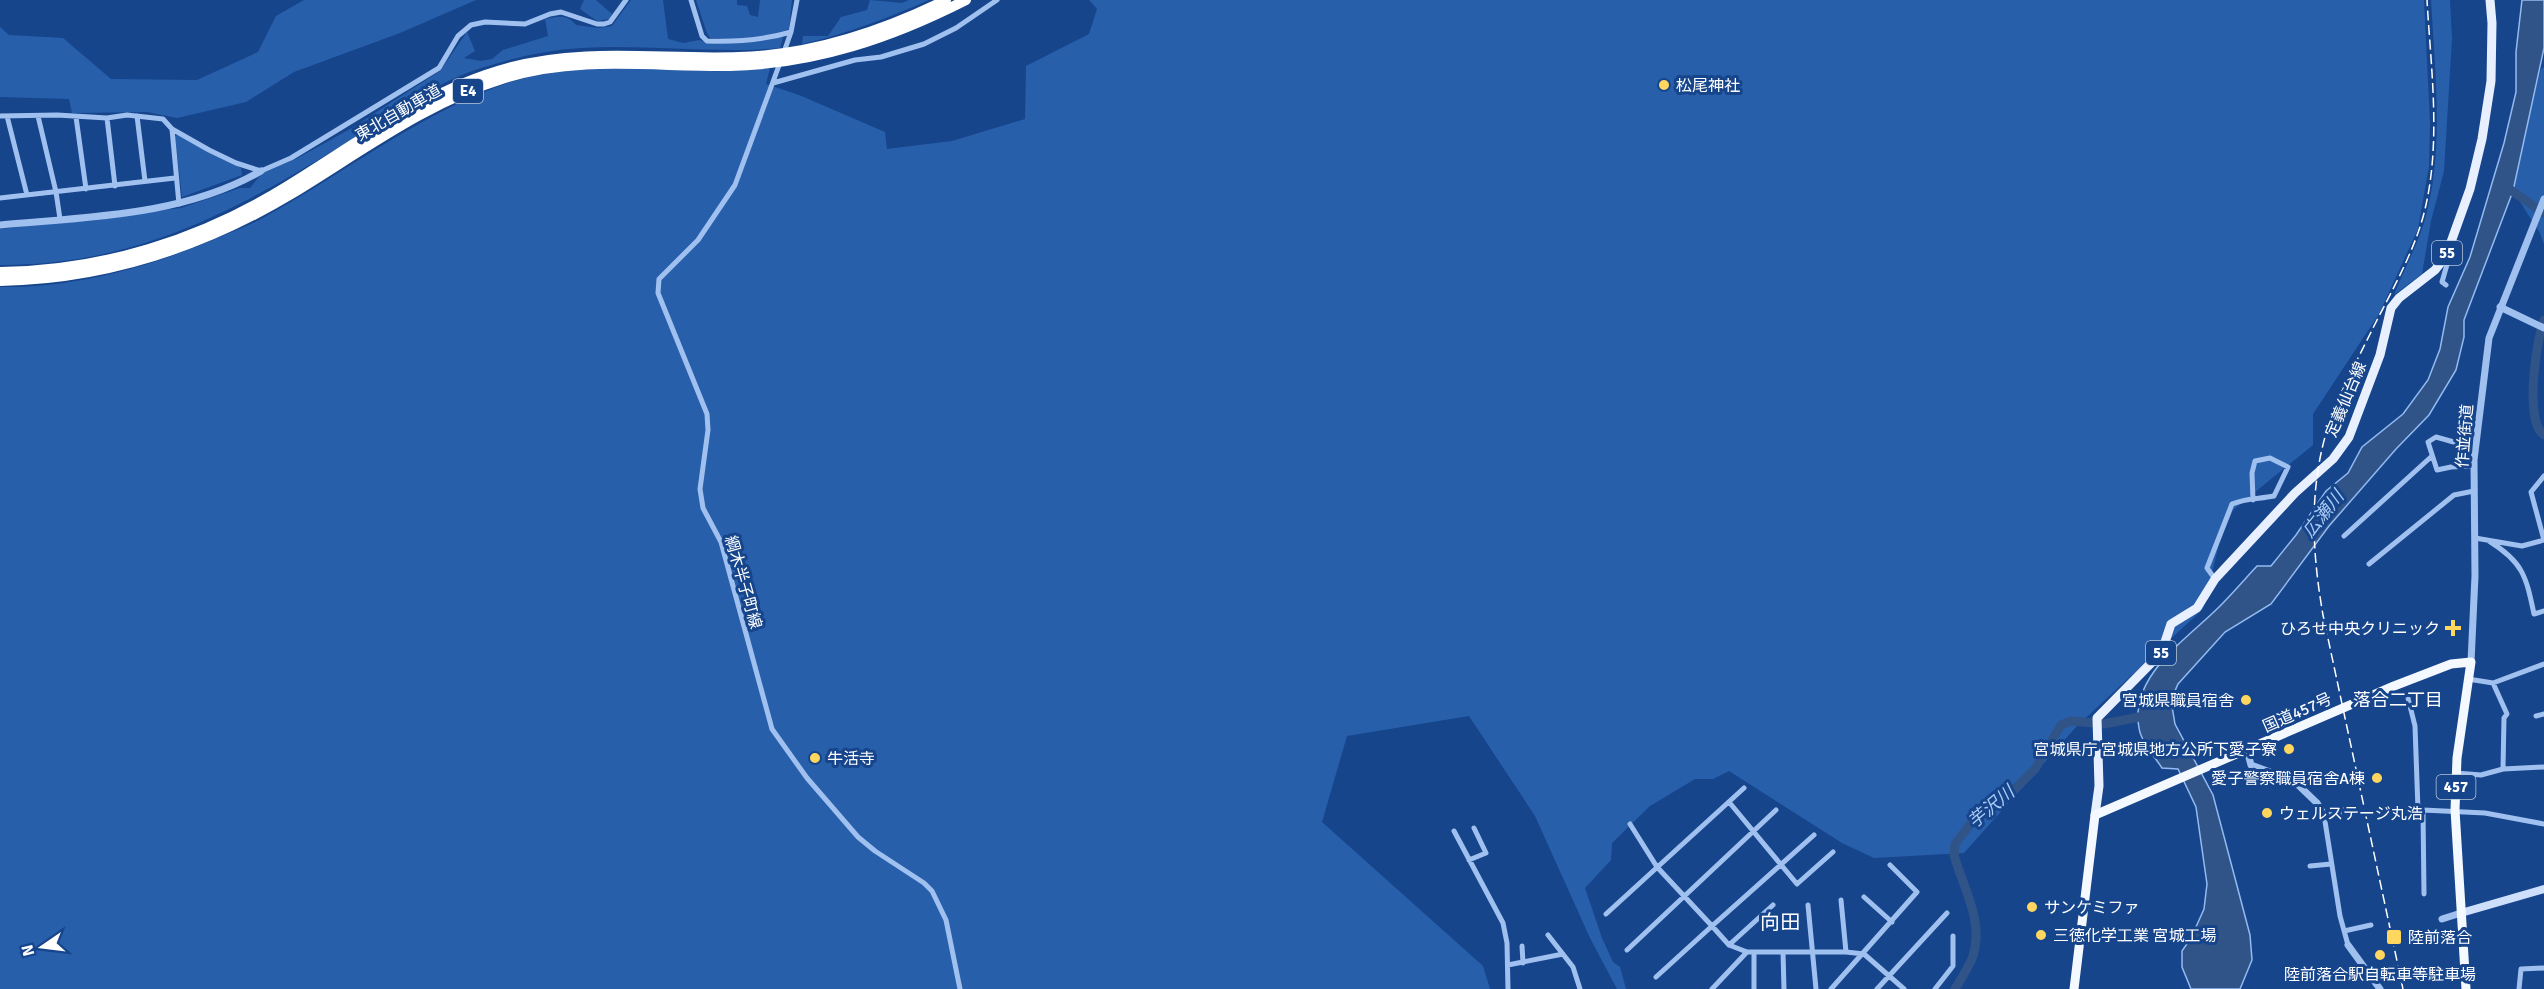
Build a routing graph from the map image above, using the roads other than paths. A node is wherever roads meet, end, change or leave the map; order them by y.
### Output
1 (626, 0) edge
2 (691, 0) edge
3 (797, 0) edge
4 (946, 0) edge
5 (966, 0) edge
6 (997, 0) edge
7 (2490, 0) edge
8 (790, 34) junction
9 (774, 81) junction
10 (0, 116) edge
11 (7, 116) junction
12 (38, 116) junction
13 (137, 116) junction
14 (76, 117) junction
15 (107, 118) junction
16 (172, 129) junction
17 (261, 171) junction
18 (175, 178) junction
19 (145, 181) junction
20 (115, 186) junction
21 (86, 189) junction
22 (56, 192) junction
23 (27, 195) junction
24 (0, 198) edge
25 (2544, 200) edge
26 (179, 204) junction
27 (60, 219) junction
28 (0, 225) edge
29 (2454, 231) junction
30 (0, 272) edge
31 (0, 281) edge
32 (2446, 285) dead end
33 (2500, 308) junction
34 (2544, 328) edge
35 (2475, 448) junction
36 (2432, 456) junction
37 (2474, 466) junction
38 (2544, 476) edge
39 (2474, 491) junction
40 (2253, 500) junction
41 (2542, 525) edge
42 (2344, 536) dead end
43 (2475, 538) junction
44 (2544, 540) edge
45 (2489, 541) junction
46 (2369, 564) dead end
47 (2215, 579) junction
48 (2544, 611) edge
49 (2471, 662) junction
50 (2544, 664) edge
51 (2468, 679) junction
52 (2493, 683) junction
53 (2408, 698) dead end
54 (2544, 714) edge
55 (2536, 716) dead end
56 (2247, 750) junction
57 (2544, 767) edge
58 (2503, 769) junction
59 (2456, 773) junction
60 (1744, 788) dead end
61 (1729, 802) junction
62 (2353, 807) dead end
63 (1776, 810) dead end
64 (2400, 810) dead end
65 (2420, 810) junction
66 (2456, 810) junction
67 (2095, 815) junction
68 (2324, 815) junction
69 (1630, 824) dead end
70 (2544, 824) edge
71 (1474, 828) dead end
72 (1454, 831) dead end
73 (1754, 831) junction
74 (1814, 835) dead end
75 (1833, 852) dead end
76 (1470, 860) junction
77 (2331, 864) junction
78 (1781, 865) junction
79 (1890, 865) dead end
80 (2310, 866) dead end
81 (1658, 867) junction
82 (2544, 886) edge
83 (2424, 894) dead end
84 (1683, 897) junction
85 (1864, 897) dead end
86 (1841, 900) dead end
87 (1808, 904) dead end
88 (1773, 905) dead end
89 (1947, 913) dead end
90 (2461, 913) junction
91 (1606, 914) dead end
92 (2442, 919) dead end
93 (1892, 922) junction
94 (2371, 925) dead end
95 (1712, 926) junction
96 (2344, 931) junction
97 (1548, 935) dead end
98 (1953, 936) dead end
99 (1729, 945) junction
100 (2348, 945) joint
101 (1522, 946) dead end
102 (1541, 949) dead end
103 (1627, 950) dead end
104 (1784, 952) junction
105 (1814, 952) junction
106 (1846, 952) junction
107 (1751, 953) junction
108 (1563, 954) junction
109 (1864, 954) junction
110 (1544, 958) junction
111 (1523, 963) junction
112 (1508, 965) junction
113 (2544, 968) edge
114 (1889, 976) junction
115 (1656, 977) dead end
116 (960, 989) edge
117 (1508, 989) edge
118 (1580, 989) edge
119 (1712, 989) edge
120 (1754, 989) edge
121 (1784, 989) edge
122 (1816, 989) edge
123 (1831, 989) edge
124 (1877, 989) edge
125 (1904, 989) edge
126 (1935, 989) edge
127 (2074, 989) edge
128 (2380, 989) edge
129 (2466, 989) edge
130 (2519, 989) edge

1 - 17 street
2 - 8 street
3 - 8 street, 綱木半子町線
4 - 30 highway, 東北自動車道 / E4
5 - 31 highway, 東北自動車道 / E4
6 - 9 street
7 - 29 main road, 定義仙台線 / 55
8 - 9 street, 綱木半子町線
9 - 116 street, 綱木半子町線
10 - 11 street
11 - 12 street
11 - 23 street
12 - 14 street
12 - 22 street
13 - 15 street
13 - 16 street
13 - 19 street
14 - 15 street
14 - 21 street
15 - 20 street
16 - 17 street
16 - 18 street
17 - 26 street
18 - 19 street
18 - 26 street
19 - 20 street
20 - 21 street
21 - 22 street
22 - 23 street
22 - 27 street
23 - 24 street
25 - 33 street, 作並街道
26 - 27 street
27 - 28 street
29 - 32 street
29 - 47 main road, 定義仙台線 / 55
33 - 34 street
33 - 35 street, 作並街道
35 - 36 street
35 - 37 street, 作並街道
36 - 37 street
36 - 42 street
37 - 39 street, 作並街道
38 - 41 street
39 - 43 street, 作並街道
39 - 46 street
40 - 40 street
40 - 47 street
41 - 44 street
43 - 45 street
43 - 49 street, 作並街道
44 - 45 street
45 - 48 street
47 - 67 main road, 定義仙台線 / 55
49 - 51 highway, 457
49 - 56 highway, 国道457号
50 - 52 street
51 - 52 street
51 - 59 highway, 457
52 - 58 street
53 - 65 street
54 - 55 street
56 - 67 highway, 国道457号
56 - 68 street
57 - 58 street
58 - 59 street
59 - 66 highway, 457
60 - 61 street
61 - 73 street
61 - 81 street
62 - 68 street
63 - 73 street
64 - 65 street
65 - 66 street
65 - 83 street
66 - 70 street
66 - 90 highway, 457
67 - 127 highway
68 - 77 street
69 - 81 street
71 - 76 street
72 - 76 street
73 - 78 street
73 - 84 street
74 - 78 street
75 - 78 street
76 - 112 street
77 - 80 street
77 - 96 street
78 - 95 street
79 - 93 street
81 - 84 street
81 - 91 street
82 - 90 main road
84 - 95 street
84 - 103 street
85 - 93 street
86 - 106 street
87 - 105 street
88 - 99 street
89 - 114 street
90 - 92 street
90 - 129 highway, 457
93 - 109 street
94 - 96 street
95 - 99 street
95 - 115 street
96 - 100 street
97 - 108 street
98 - 126 street
99 - 107 street
100 - 128 street
101 - 111 street
102 - 110 street
104 - 105 street
104 - 107 street
104 - 121 street
105 - 106 street
105 - 122 street
106 - 109 street
107 - 119 street
107 - 120 street
108 - 110 street
108 - 118 street
109 - 114 street
109 - 123 street
110 - 111 street
111 - 112 street
112 - 117 street
113 - 130 street
114 - 124 street
114 - 125 street

